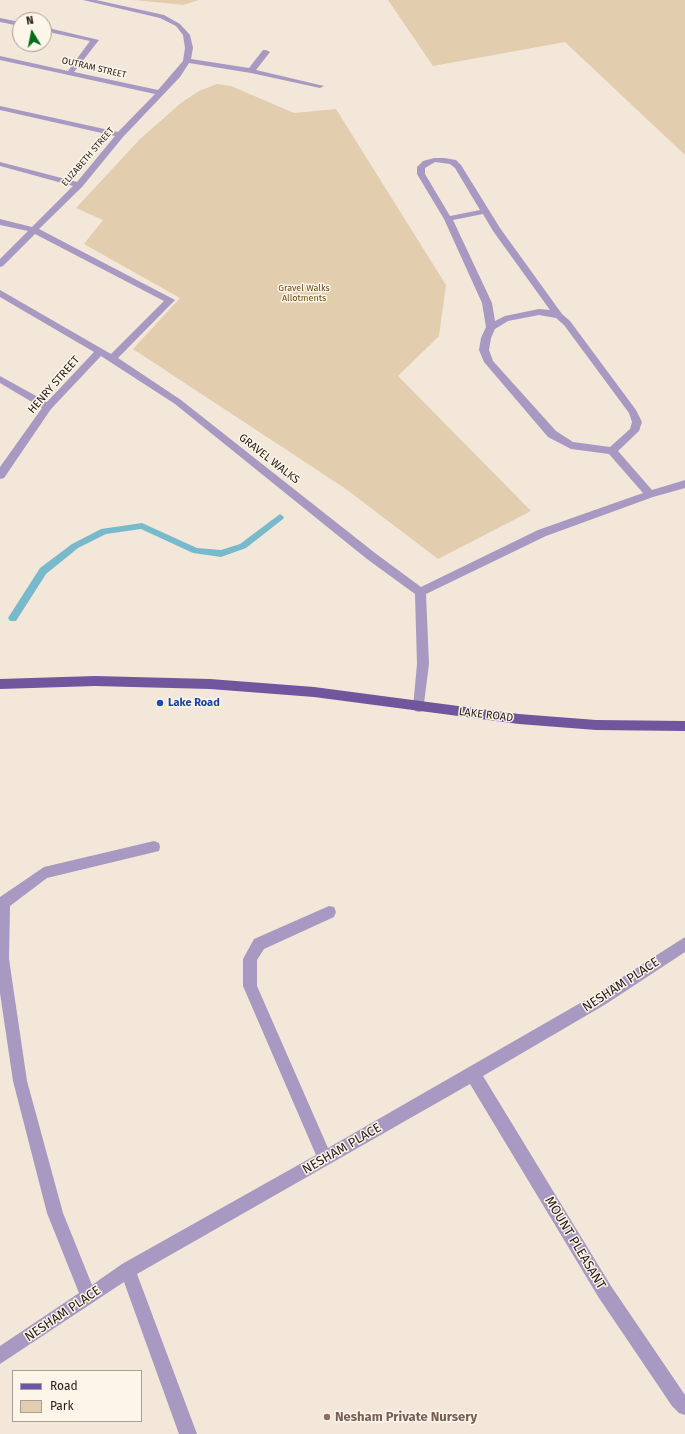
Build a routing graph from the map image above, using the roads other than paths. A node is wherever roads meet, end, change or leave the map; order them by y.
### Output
1 (86, 0) edge
2 (0, 20) edge
3 (12, 22) edge
4 (52, 31) edge
5 (266, 52) dead end
6 (0, 58) edge
7 (187, 61) junction
8 (251, 71) junction
9 (70, 73) junction
10 (320, 86) dead end
11 (160, 93) junction
12 (0, 108) edge
13 (120, 135) junction
14 (0, 164) edge
15 (79, 185) junction
16 (485, 211) junction
17 (448, 219) junction
18 (0, 222) edge
19 (34, 230) junction
20 (0, 264) edge
21 (0, 293) edge
22 (559, 316) junction
23 (491, 327) junction
24 (100, 351) junction
25 (111, 359) junction
26 (0, 379) edge
27 (48, 407) junction
28 (612, 451) junction
29 (0, 475) edge
30 (685, 484) edge
31 (650, 494) junction
32 (420, 592) junction
33 (0, 684) edge
34 (419, 706) junction
35 (685, 726) edge
36 (154, 846) dead end
37 (329, 912) dead end
38 (685, 944) edge
39 (473, 1074) junction
40 (325, 1159) junction
41 (128, 1270) junction
42 (88, 1296) junction
43 (0, 1356) edge
44 (685, 1407) edge
45 (188, 1434) edge

1 - 7 street
2 - 3 street
4 - 9 street
5 - 8 street
6 - 9 street, OUTRAM STREET
7 - 8 street
7 - 11 street, ELIZABETH STREET
8 - 10 street
9 - 11 street, OUTRAM STREET
11 - 13 street, ELIZABETH STREET
12 - 13 street
13 - 15 street, ELIZABETH STREET
14 - 15 street
15 - 19 street, ELIZABETH STREET
16 - 17 street
16 - 17 street
16 - 22 street
17 - 23 street
18 - 19 street
19 - 20 street, ELIZABETH STREET
19 - 25 street
21 - 24 street, GRAVEL WALKS
22 - 23 street
22 - 28 street
23 - 28 street
24 - 25 street, GRAVEL WALKS
24 - 27 street, HENRY STREET
25 - 32 street, GRAVEL WALKS
26 - 27 street
27 - 29 street, HENRY STREET
28 - 31 street
30 - 31 street
31 - 32 street
32 - 34 street
33 - 34 main road, LAKE ROAD
34 - 35 main road, LAKE ROAD
36 - 42 street
37 - 40 street
38 - 39 street, NESHAM PLACE
39 - 40 street, NESHAM PLACE
39 - 44 street, MOUNT PLEASANT
40 - 41 street, NESHAM PLACE
41 - 42 street, NESHAM PLACE
41 - 45 street
42 - 43 street, NESHAM PLACE

